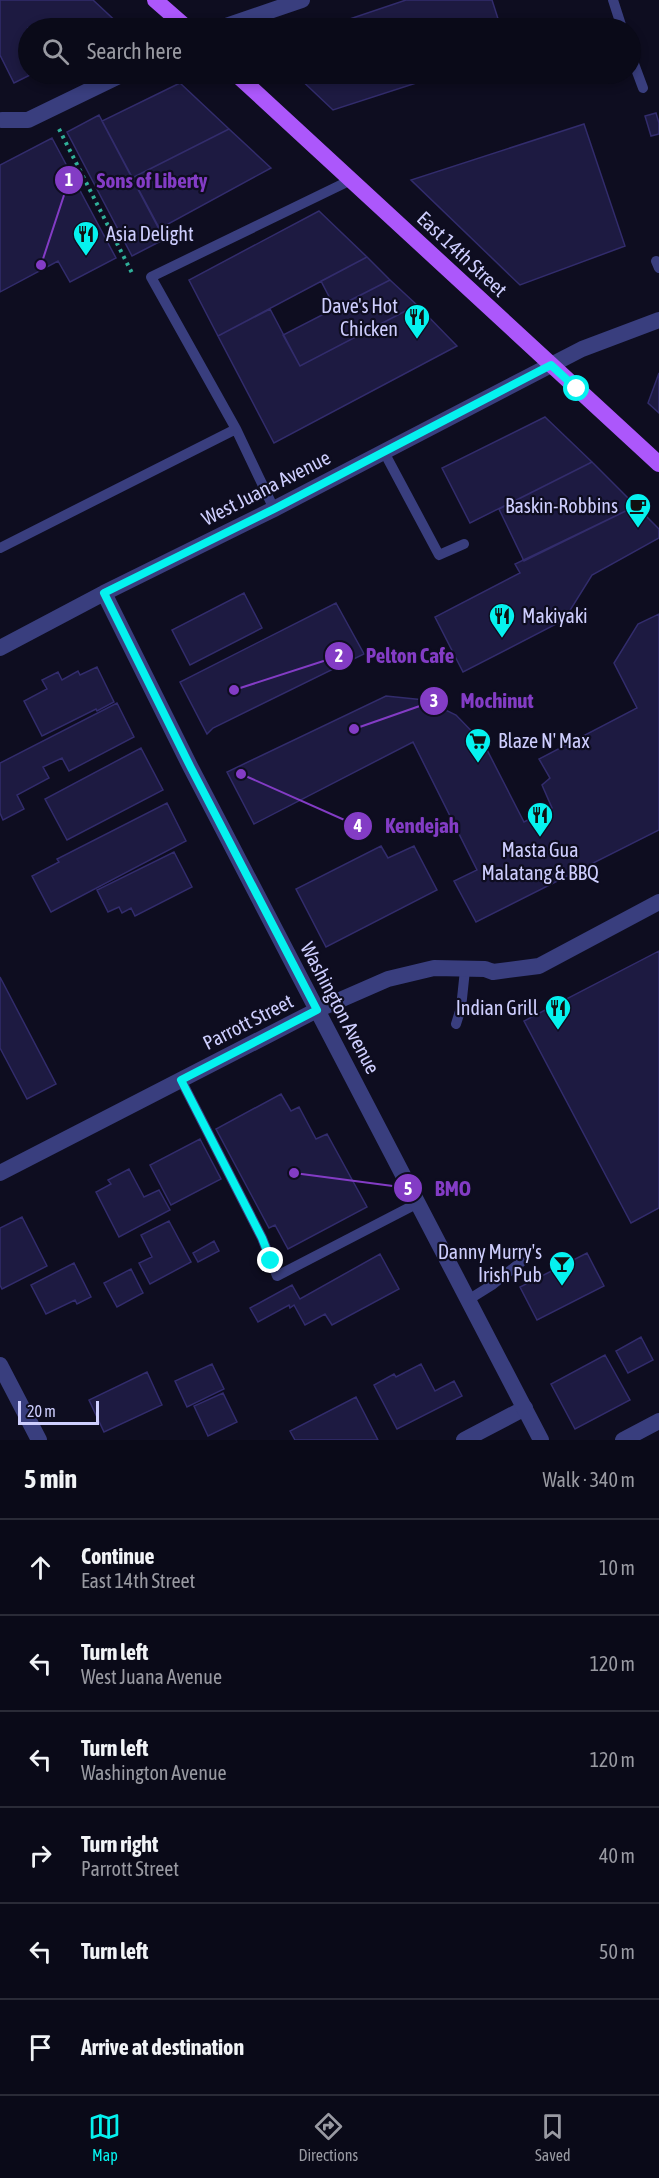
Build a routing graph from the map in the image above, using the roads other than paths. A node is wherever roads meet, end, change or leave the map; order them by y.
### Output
1 (155, 0) edge
2 (302, 0) edge
3 (613, 0) edge
4 (176, 18) edge
5 (249, 18) edge
6 (619, 18) edge
7 (641, 82) edge
8 (102, 84) edge
9 (247, 84) edge
10 (643, 88) dead end
11 (2, 120) dead end
12 (351, 180) junction
13 (659, 320) edge
14 (551, 365) junction
15 (236, 429) junction
16 (384, 452) junction
17 (659, 464) edge
18 (274, 509) junction
19 (464, 544) dead end
20 (0, 548) edge
21 (104, 593) junction
22 (0, 648) edge
23 (659, 902) edge
24 (465, 970) junction
25 (317, 1010) junction
26 (456, 1024) dead end
27 (181, 1080) junction
28 (0, 1173) edge
29 (418, 1203) junction
30 (521, 1262) dead end
31 (468, 1300) junction
32 (0, 1365) edge
33 (525, 1408) junction
34 (659, 1421) edge
35 (39, 1440) edge
36 (464, 1440) edge
37 (541, 1440) edge
38 (623, 1440) edge

1 - 4 main road
2 - 5 street
3 - 6 lane
7 - 10 lane
8 - 11 street
9 - 12 main road, East 14th Street
12 - 14 main road, East 14th Street
12 - 15 lane
13 - 14 street, West Juana Avenue
14 - 16 street, West Juana Avenue
14 - 17 main road, East 14th Street
15 - 18 lane
15 - 20 lane
16 - 18 street, West Juana Avenue
16 - 19 lane
18 - 21 street, West Juana Avenue
21 - 22 street, West Juana Avenue
21 - 25 street, Washington Avenue
23 - 24 street, Parrott Street
24 - 25 street, Parrott Street
24 - 26 lane
25 - 27 street, Parrott Street
25 - 29 street, Washington Avenue
27 - 28 street, Parrott Street
27 - 29 lane
29 - 31 street, Washington Avenue
30 - 31 lane
31 - 33 street, Washington Avenue
32 - 35 street
33 - 36 street
33 - 37 street, Washington Avenue
34 - 38 street

